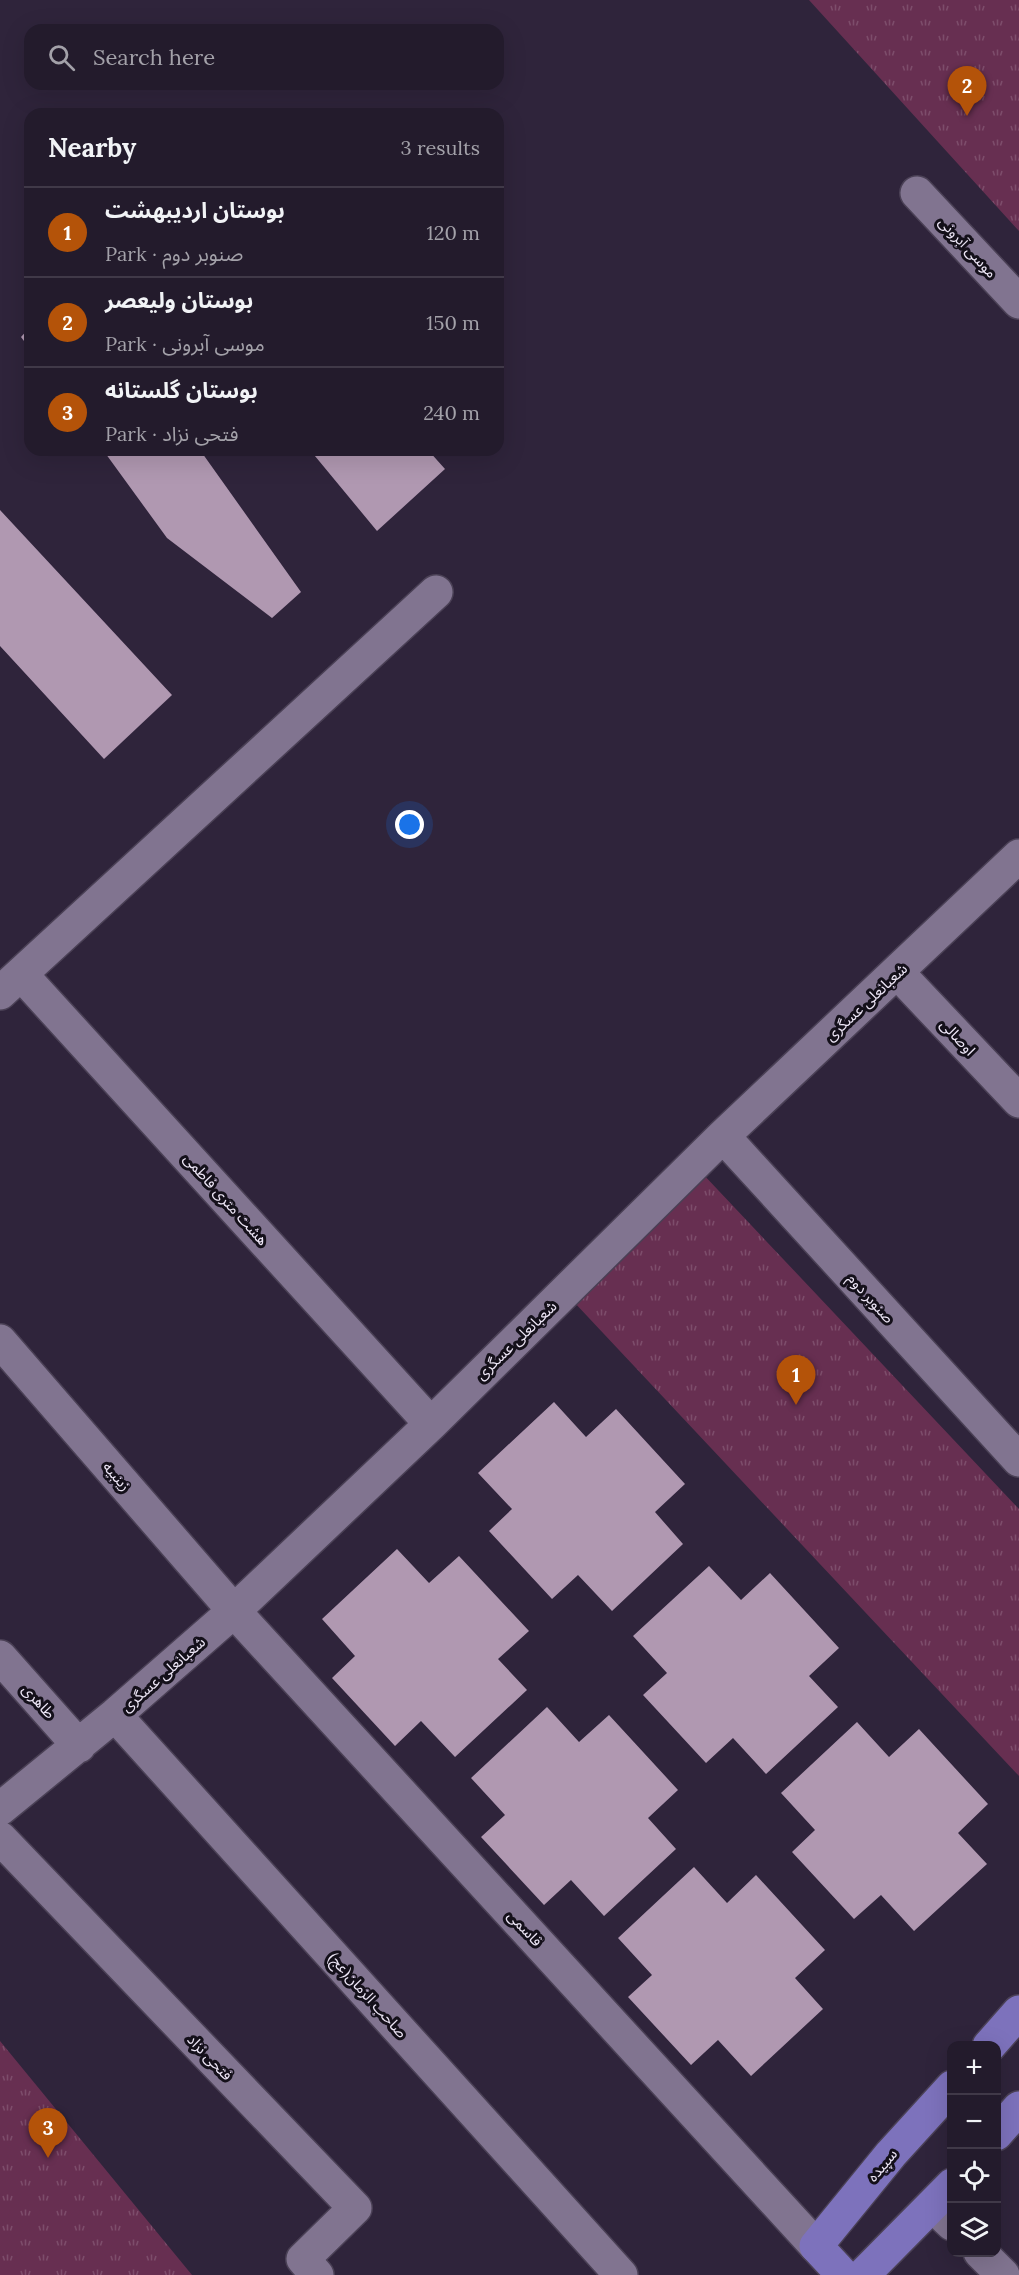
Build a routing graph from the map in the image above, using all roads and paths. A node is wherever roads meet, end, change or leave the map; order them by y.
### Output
1 (917, 193) dead end
2 (1019, 302) edge
3 (436, 592) dead end
4 (1019, 856) edge
5 (897, 972) junction
6 (10, 984) edge
7 (1019, 1101) edge
8 (723, 1136) junction
9 (0, 1341) edge
10 (431, 1424) junction
11 (1019, 1460) edge
12 (234, 1611) junction
13 (0, 1657) edge
14 (115, 1715) junction
15 (79, 1746) junction
16 (0, 1809) edge
17 (0, 1838) edge
18 (1019, 2012) edge
19 (993, 2041) edge
20 (947, 2091) edge
21 (1019, 2108) edge
22 (1001, 2128) edge
23 (945, 2205) edge
24 (816, 2246) junction
25 (984, 2257) edge
26 (317, 2275) edge
27 (621, 2275) edge
28 (843, 2275) edge
29 (863, 2275) edge
30 (1003, 2275) edge

1 - 2 street, موسی آبرونی
3 - 6 street
4 - 5 street, شعبانعلی عسگری
5 - 7 street, اوصالی
5 - 8 street, شعبانعلی عسگری
6 - 10 street, هشت متری فاطمی
8 - 10 street, شعبانعلی عسگری
8 - 11 street, صنوبر دوم
9 - 12 street, زینبیه
10 - 12 street, شعبانعلی عسگری
12 - 14 street, شعبانعلی عسگری
12 - 24 street, قاسمی
13 - 15 street, طاهری
14 - 15 street, شعبانعلی عسگری
14 - 27 street, صاحب الزمان(عج)
15 - 16 street, شعبانعلی عسگری
17 - 26 street, فتحی نزاد
18 - 19 main road
20 - 24 main road, سپیده
21 - 22 main road
23 - 29 main road
24 - 28 main road
25 - 30 street

